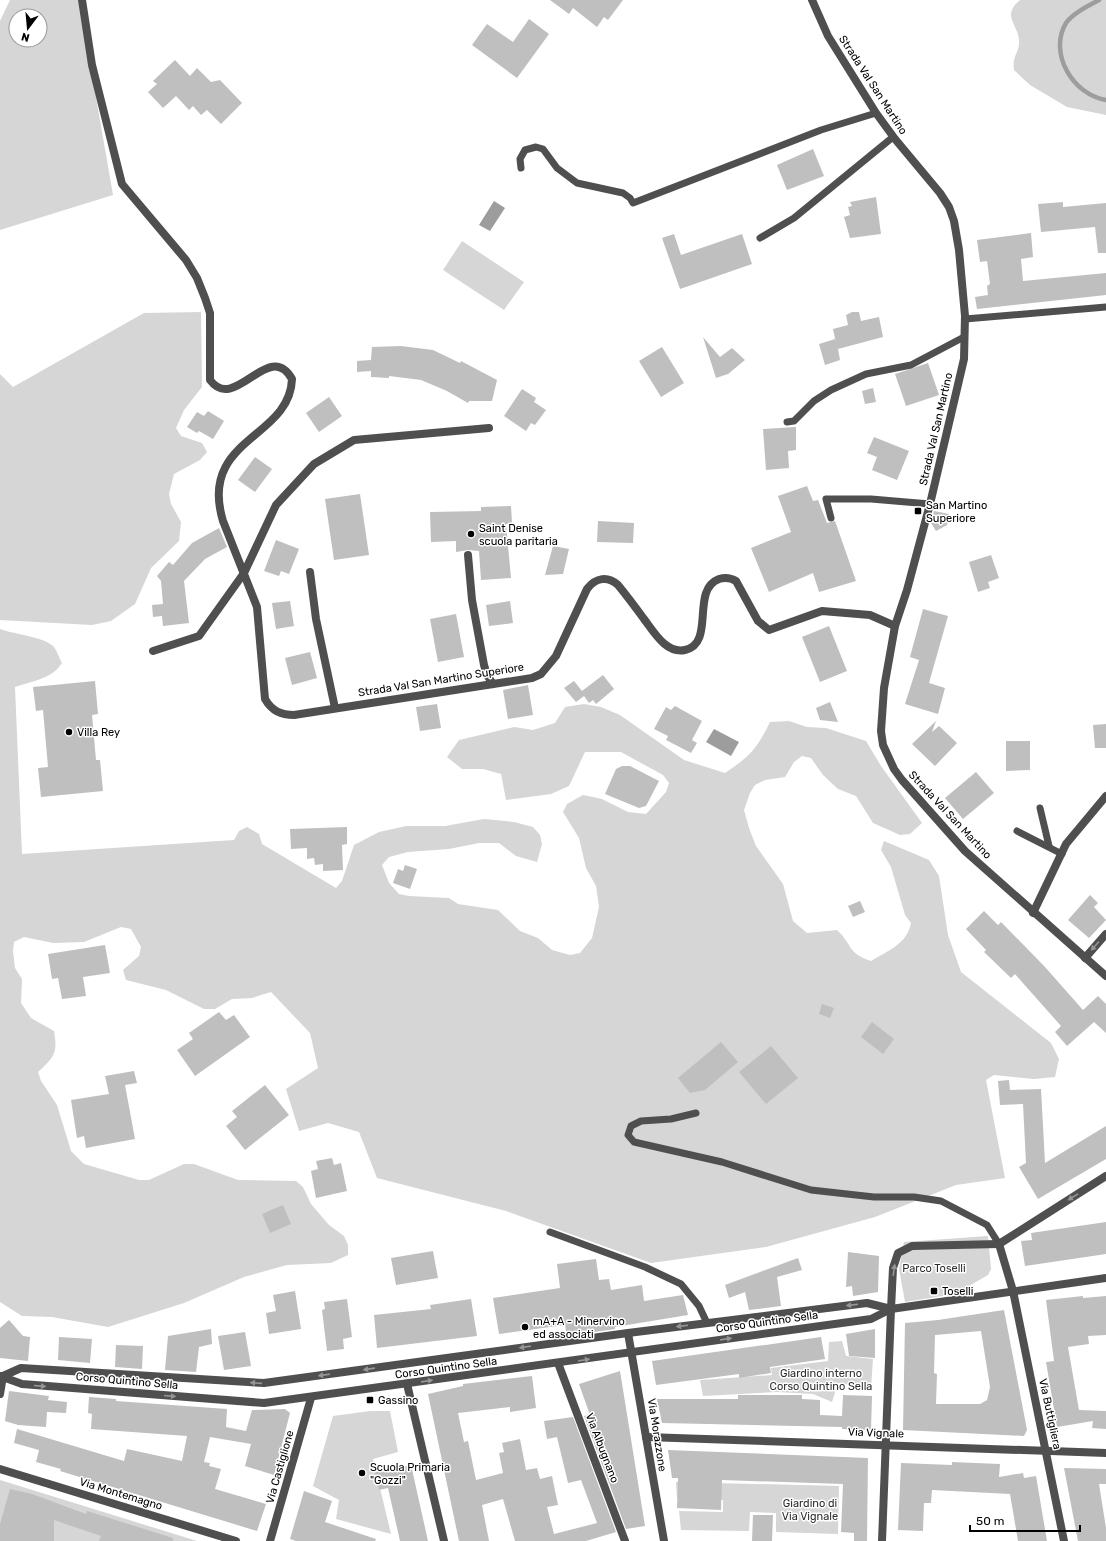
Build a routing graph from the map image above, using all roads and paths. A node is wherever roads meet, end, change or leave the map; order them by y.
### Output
1 (82, 0) edge
2 (812, 0) edge
3 (876, 113) junction
4 (893, 137) junction
5 (522, 168) dead end
6 (760, 238) dead end
7 (1106, 307) edge
8 (965, 320) junction
9 (964, 337) junction
10 (787, 422) dead end
11 (489, 428) dead end
12 (930, 504) junction
13 (831, 518) dead end
14 (468, 555) dead end
15 (310, 572) dead end
16 (244, 573) junction
17 (895, 626) junction
18 (153, 651) dead end
19 (493, 684) junction
20 (335, 708) junction
21 (1103, 798) edge
22 (1040, 808) dead end
23 (1017, 831) dead end
24 (1049, 846) junction
25 (1062, 854) junction
26 (1033, 913) junction
27 (1106, 934) edge
28 (1085, 958) junction
29 (1106, 976) edge
30 (696, 1113) dead end
31 (1106, 1176) edge
32 (550, 1232) dead end
33 (999, 1244) junction
34 (1106, 1278) edge
35 (1013, 1291) junction
36 (891, 1309) junction
37 (707, 1323) junction
38 (628, 1333) junction
39 (632, 1352) junction
40 (558, 1364) junction
41 (1, 1375) edge
42 (407, 1384) junction
43 (0, 1394) edge
44 (311, 1398) junction
45 (646, 1437) junction
46 (887, 1444) junction
47 (1046, 1449) junction
48 (1106, 1453) edge
49 (0, 1468) edge
50 (236, 1541) edge
51 (270, 1541) edge
52 (444, 1541) edge
53 (625, 1541) edge
54 (664, 1541) edge
55 (882, 1541) edge
56 (1064, 1541) edge

1 - 16 street, Strada Val San Martino Superiore
2 - 3 street, Strada Val San Martino
3 - 4 street, Strada Val San Martino
3 - 5 lane
4 - 6 lane
4 - 8 street, Strada Val San Martino
7 - 8 lane
8 - 9 street, Strada Val San Martino
9 - 10 lane
9 - 12 street, Strada Val San Martino
11 - 16 street
12 - 13 lane
12 - 17 street, Strada Val San Martino
14 - 19 street
15 - 20 street
16 - 18 street
16 - 20 street, Strada Val San Martino Superiore
17 - 19 street, Strada Val San Martino Superiore
17 - 26 street, Strada Val San Martino
19 - 20 street, Strada Val San Martino Superiore
21 - 25 street
22 - 24 lane
23 - 24 lane
24 - 25 lane
25 - 26 street
26 - 28 street, Strada Val San Martino
27 -> 28 street
28 - 29 street, Strada Val San Martino
30 - 33 lane
31 -> 33 street
32 - 37 lane
33 - 35 street, Via Buttigliera
36 -> 33 street
34 - 35 street, Corso Quintino Sella
35 - 36 street, Corso Quintino Sella
35 - 47 street, Via Buttigliera
36 -> 37 street, Corso Quintino Sella
39 -> 36 street, Corso Quintino Sella
36 - 46 street
37 -> 38 street, Corso Quintino Sella
38 - 39 street, Via Morazzone
38 -> 41 street, Corso Quintino Sella
40 -> 39 street, Corso Quintino Sella
39 - 45 street, Via Morazzone
42 -> 40 street, Corso Quintino Sella
40 - 53 street, Via Albugnano
41 - 43 street
41 -> 44 street, Corso Quintino Sella
42 - 44 street, Corso Quintino Sella
42 - 52 street
44 - 51 street, Via Castiglione
45 - 46 street, Via Vignale
45 - 54 street, Via Morazzone
46 - 47 street, Via Vignale
46 - 55 street
47 - 48 street, Via Vignale
47 - 56 street, Via Buttigliera
49 - 50 street, Via Montemagno

